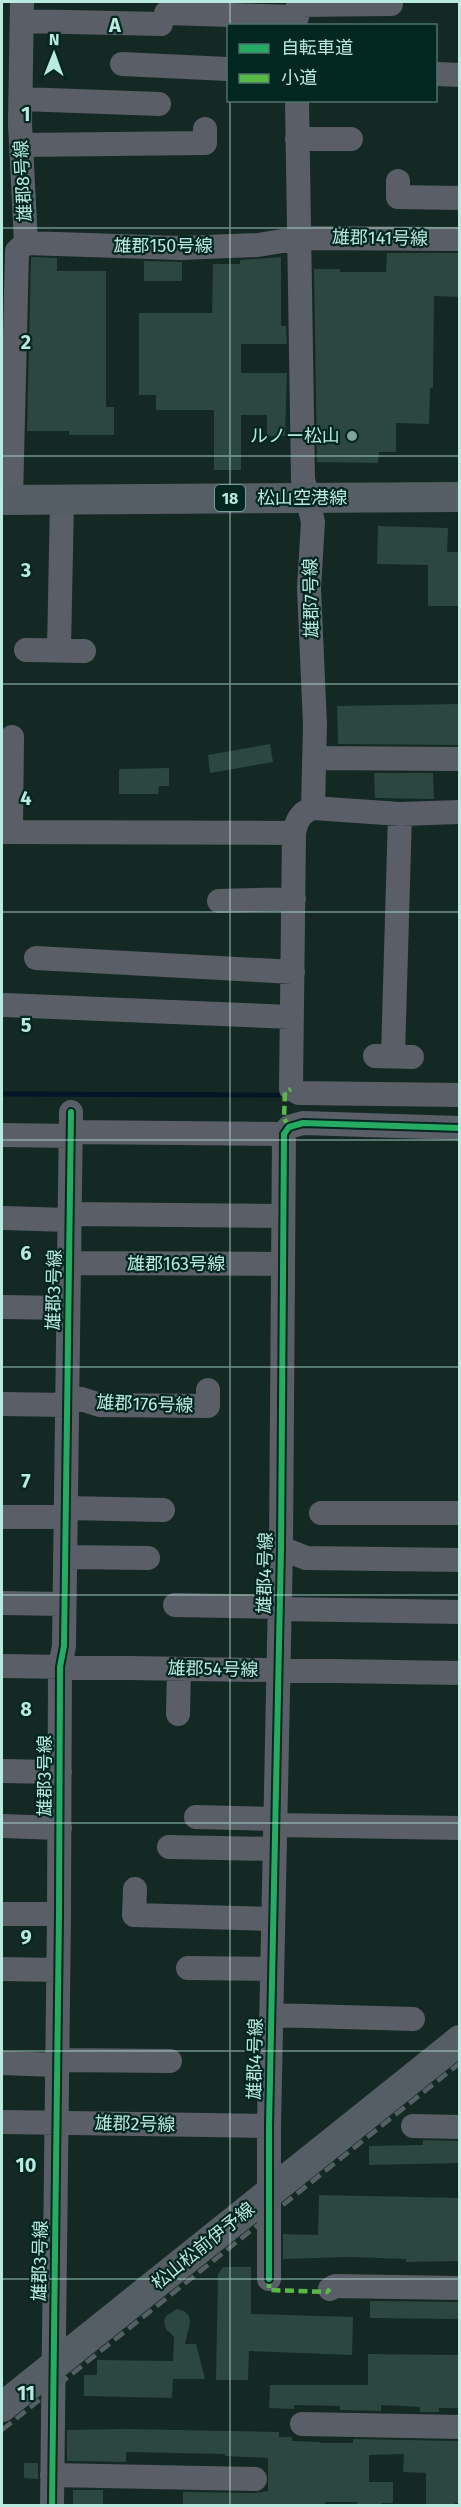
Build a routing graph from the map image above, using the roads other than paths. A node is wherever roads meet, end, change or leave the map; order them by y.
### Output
1 (391, 4) dead end
2 (22, 11) edge
3 (297, 12) edge
4 (134, 59) dead end
5 (227, 69) edge
6 (437, 74) edge
7 (459, 75) edge
8 (11, 76) edge
9 (21, 99) junction
10 (297, 102) edge
11 (159, 104) dead end
12 (205, 129) dead end
13 (14, 132) edge
14 (297, 139) junction
15 (351, 139) dead end
16 (398, 189) dead end
17 (459, 198) edge
18 (300, 238) junction
19 (459, 239) edge
20 (15, 248) edge
21 (459, 497) edge
22 (307, 498) junction
23 (6, 500) edge
24 (62, 500) junction
25 (26, 650) dead end
26 (58, 650) junction
27 (84, 651) dead end
28 (12, 737) dead end
29 (314, 758) junction
30 (459, 759) edge
31 (313, 808) junction
32 (459, 812) edge
33 (400, 814) junction
34 (6, 832) edge
35 (294, 833) junction
36 (294, 899) junction
37 (219, 901) dead end
38 (44, 954) dead end
39 (293, 972) junction
40 (5, 1005) dead end
41 (292, 1017) junction
42 (393, 1056) dead end
43 (459, 1095) edge
44 (71, 1127) junction
45 (459, 1128) edge
46 (284, 1134) junction
47 (2, 1135) edge
48 (283, 1216) junction
49 (69, 1217) junction
50 (2, 1218) edge
51 (69, 1263) junction
52 (283, 1264) junction
53 (2, 1307) edge
54 (68, 1308) junction
55 (208, 1390) dead end
56 (67, 1402) junction
57 (2, 1404) edge
58 (163, 1510) dead end
59 (65, 1513) junction
60 (321, 1513) dead end
61 (459, 1514) edge
62 (2, 1516) edge
63 (280, 1548) junction
64 (65, 1557) junction
65 (148, 1558) dead end
66 (459, 1560) edge
67 (2, 1603) edge
68 (64, 1604) junction
69 (175, 1605) dead end
70 (279, 1608) junction
71 (459, 1612) edge
72 (2, 1666) edge
73 (60, 1667) junction
74 (179, 1669) junction
75 (278, 1670) junction
76 (459, 1672) edge
77 (178, 1714) dead end
78 (2, 1771) edge
79 (60, 1772) junction
80 (196, 1818) dead end
81 (2, 1826) edge
82 (60, 1828) junction
83 (459, 1828) edge
84 (275, 1831) junction
85 (169, 1847) dead end
86 (135, 1889) dead end
87 (2, 1914) edge
88 (59, 1914) junction
89 (273, 1919) junction
90 (188, 1968) dead end
91 (2, 1969) edge
92 (272, 1969) junction
93 (58, 1970) junction
94 (406, 2014) dead end
95 (272, 2015) junction
96 (459, 2040) edge
97 (170, 2061) dead end
98 (2, 2063) edge
99 (56, 2063) junction
100 (2, 2122) edge
101 (55, 2122) junction
102 (269, 2126) junction
103 (413, 2126) dead end
104 (459, 2127) edge
105 (269, 2193) junction
106 (269, 2279) dead end
107 (459, 2288) edge
108 (330, 2289) dead end
109 (52, 2367) junction
110 (2, 2407) edge
111 (302, 2424) dead end
112 (459, 2427) edge
113 (250, 2474) dead end
114 (52, 2475) junction
115 (52, 2505) edge

1 - 3 street
2 - 3 street
2 - 8 street, 雄郡8号線
4 - 5 street
6 - 7 street
8 - 9 street, 雄郡8号線
9 - 11 street
9 - 13 street, 雄郡8号線
10 - 14 street, 雄郡7号線
12 - 13 street
13 - 20 street, 雄郡8号線
14 - 15 street
14 - 18 street, 雄郡7号線
16 - 17 street
18 - 19 street, 雄郡141号線
18 - 20 street, 雄郡150号線
18 - 22 street, 雄郡7号線
20 - 23 street, 雄郡8号線
21 - 22 main road, 松山空港線 / 18
22 - 24 main road, 松山空港線 / 18
22 - 29 street, 雄郡7号線
23 - 24 main road, 松山空港線 / 18
24 - 26 street
25 - 26 street
26 - 27 street
28 - 34 street
29 - 30 street
29 - 31 street, 雄郡7号線
31 - 33 street
31 - 35 street
32 - 33 street
33 - 42 street
34 - 35 street
35 - 36 street
36 - 37 street
36 - 39 street
38 - 39 street
39 - 41 street
40 - 41 street
41 - 43 street
44 - 46 street
44 - 47 street
44 - 49 street, 雄郡3号線
45 - 46 street
46 - 48 street, 雄郡4号線
48 - 49 street
48 - 52 street, 雄郡4号線
49 - 50 street
49 - 51 street, 雄郡3号線
51 - 52 street, 雄郡163号線
51 - 54 street, 雄郡3号線
52 - 63 street, 雄郡4号線
53 - 54 street
54 - 56 street, 雄郡3号線
55 - 56 street, 雄郡176号線
56 - 57 street
56 - 59 street, 雄郡3号線
58 - 59 street
59 - 62 street
59 - 64 street, 雄郡3号線
60 - 61 street
63 - 66 street
63 - 70 street, 雄郡4号線
64 - 65 street
64 - 68 street, 雄郡3号線
67 - 68 street
68 - 73 street, 雄郡3号線
69 - 70 street
70 - 71 street
70 - 75 street, 雄郡4号線
72 - 73 street, 雄郡54号線
73 - 74 street, 雄郡54号線
73 - 79 street, 雄郡3号線
74 - 75 street, 雄郡54号線
74 - 77 street
75 - 76 street, 雄郡54号線
75 - 84 street, 雄郡4号線
78 - 79 street
79 - 82 street, 雄郡3号線
80 - 84 street
81 - 82 street
82 - 88 street, 雄郡3号線
83 - 84 street
84 - 85 street
84 - 89 street, 雄郡4号線
86 - 89 street
87 - 88 street
88 - 93 street, 雄郡3号線
89 - 92 street, 雄郡4号線
90 - 92 street
91 - 93 street
92 - 95 street, 雄郡4号線
93 - 99 street, 雄郡3号線
94 - 95 street
95 - 102 street, 雄郡4号線
96 - 105 main road, 松山松前伊予線
97 - 99 street
98 - 99 street
99 - 101 street, 雄郡3号線
100 - 101 street, 雄郡2号線
101 - 102 street, 雄郡2号線
101 - 109 street, 雄郡3号線
102 - 105 street, 雄郡4号線
103 - 104 street
105 - 106 street, 雄郡4号線
105 - 109 main road, 松山松前伊予線
107 - 108 street
109 - 110 main road, 松山松前伊予線
109 - 114 street, 雄郡3号線
111 - 112 street
113 - 114 street
114 - 115 street, 雄郡3号線

